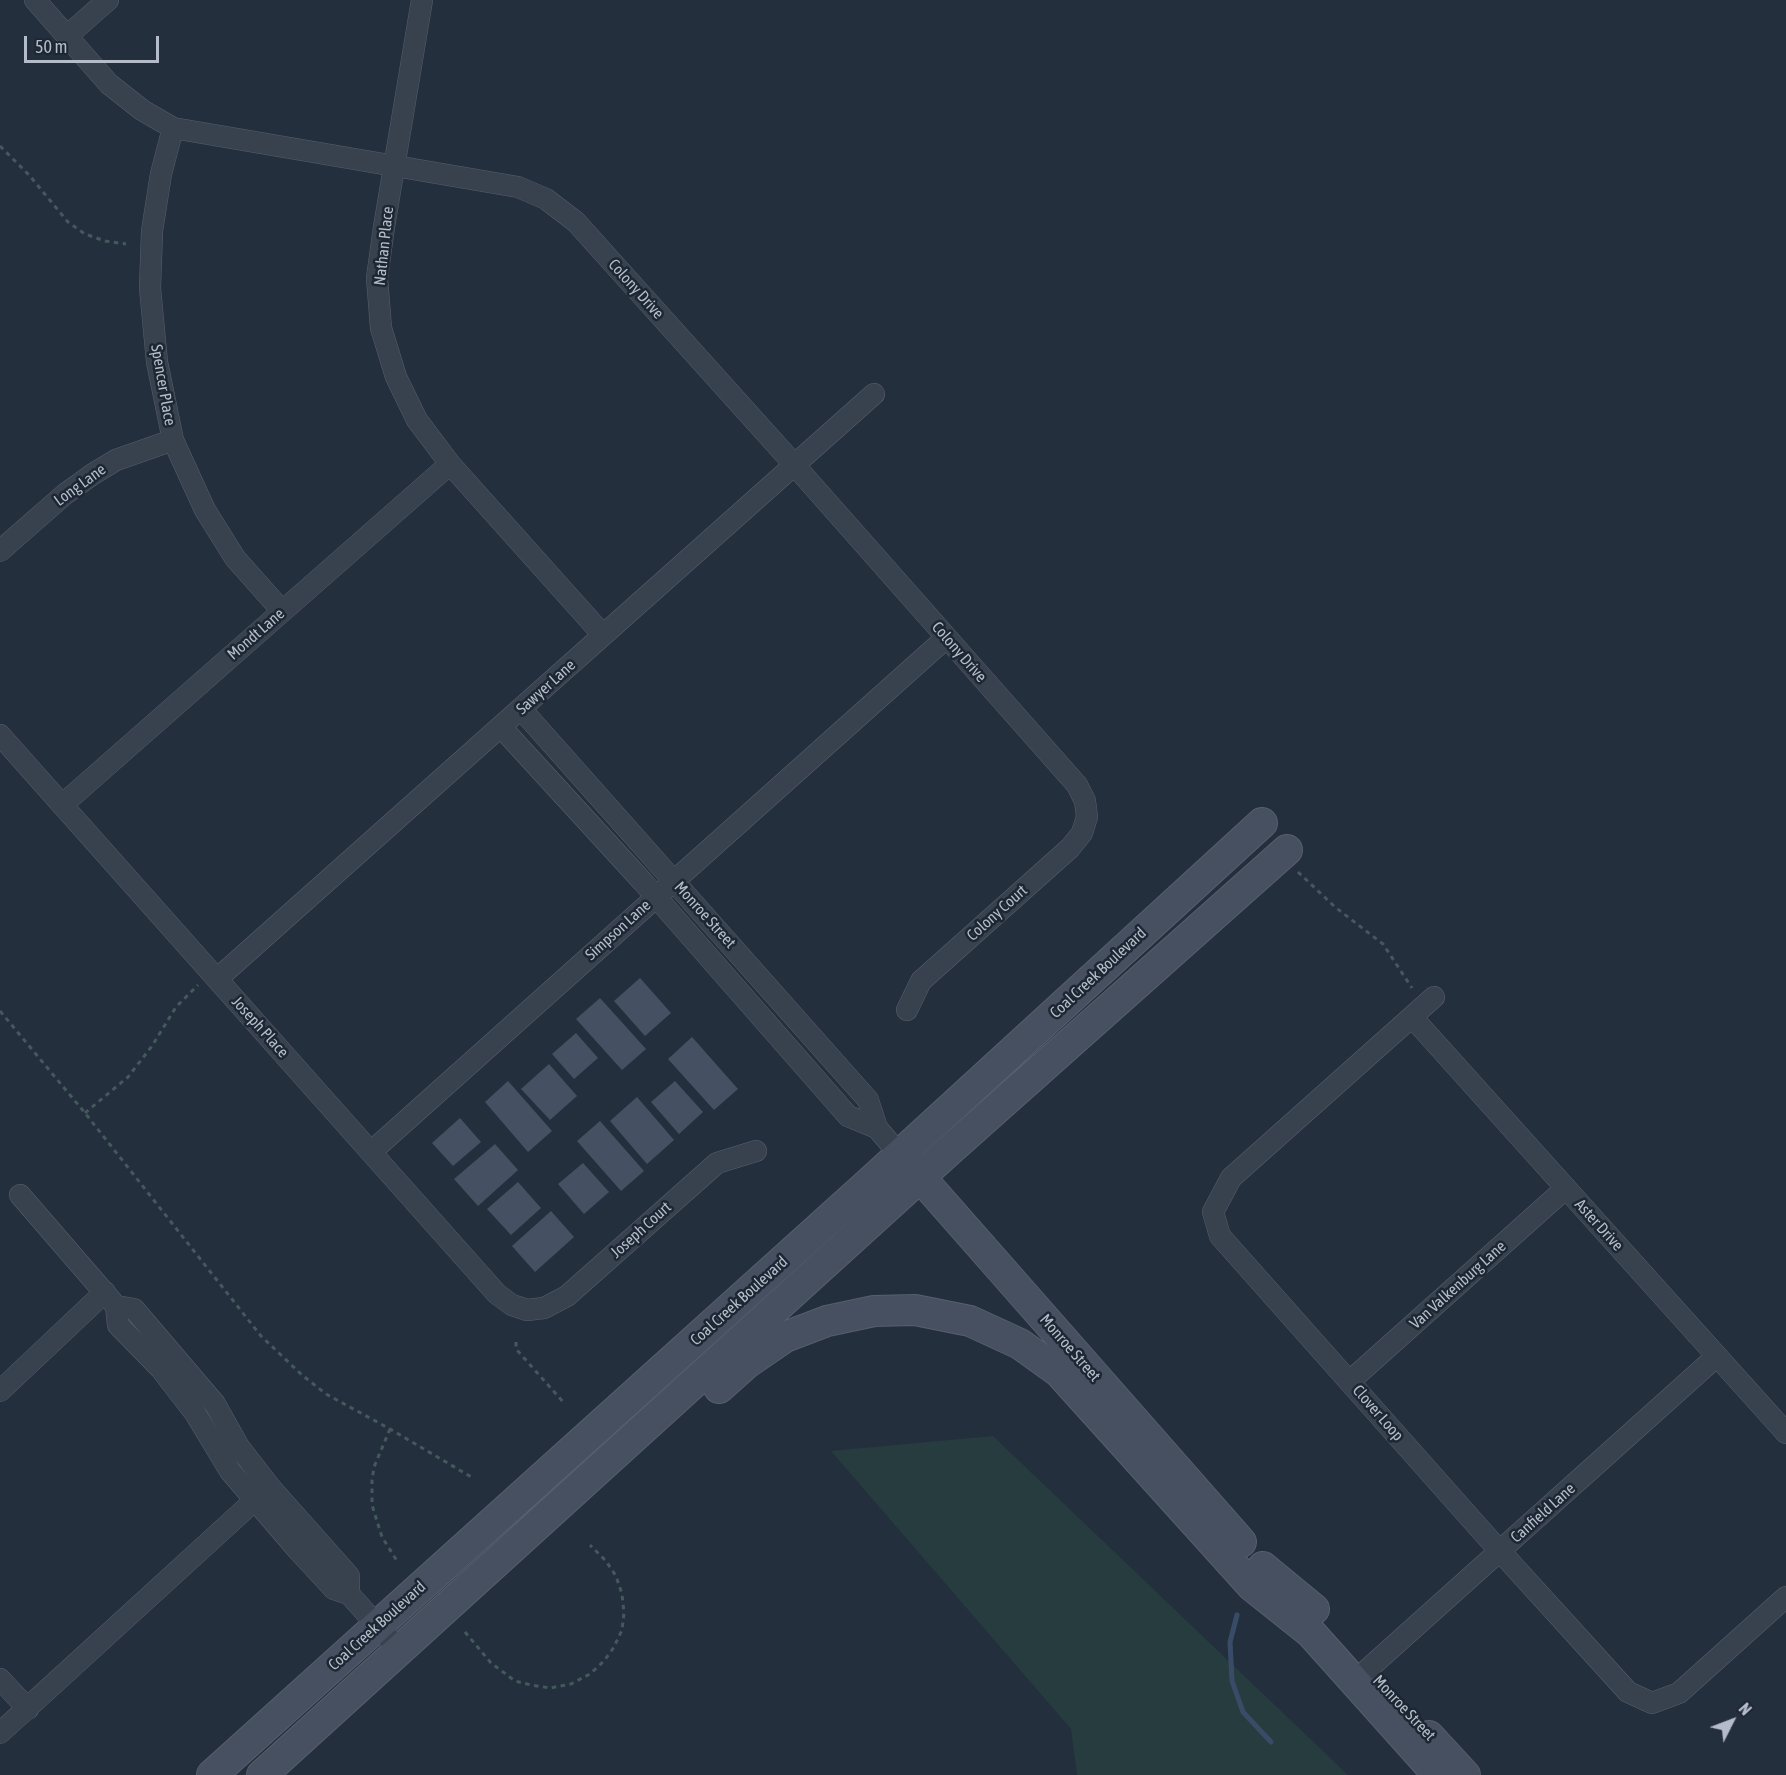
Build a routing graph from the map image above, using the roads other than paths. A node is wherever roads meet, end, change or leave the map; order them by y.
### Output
1 (35, 0) edge
2 (108, 0) edge
3 (422, 0) edge
4 (67, 36) junction
5 (173, 128) junction
6 (394, 166) junction
7 (874, 394) dead end
8 (173, 440) junction
9 (450, 464) junction
10 (794, 465) junction
11 (0, 551) edge
12 (282, 611) junction
13 (603, 635) junction
14 (946, 638) junction
15 (521, 709) junction
16 (501, 727) junction
17 (0, 735) edge
18 (62, 805) junction
19 (1087, 817) joint
20 (1262, 822) dead end
21 (1292, 861) road end
22 (674, 880) junction
23 (656, 896) junction
24 (208, 981) junction
25 (1434, 997) dead end
26 (907, 1010) dead end
27 (1412, 1017) junction
28 (877, 1128) junction
29 (756, 1151) dead end
30 (371, 1152) junction
31 (900, 1155) junction
32 (920, 1177) junction
33 (1566, 1188) junction
34 (20, 1196) dead end
35 (111, 1299) junction
36 (527, 1310) joint
37 (1717, 1356) junction
38 (1350, 1381) junction
39 (0, 1391) edge
40 (1786, 1433) edge
41 (255, 1500) junction
42 (1500, 1551) junction
43 (1263, 1568) junction
44 (349, 1594) junction
45 (1785, 1600) edge
46 (378, 1625) junction
47 (424, 1629) junction
48 (1311, 1633) junction
49 (400, 1651) junction
50 (1368, 1669) junction
51 (0, 1679) edge
52 (27, 1709) junction
53 (0, 1733) edge
54 (212, 1775) edge
55 (262, 1775) edge
56 (1438, 1775) edge
57 (1465, 1775) edge

1 - 4 street, Colony Drive
2 - 4 street
3 - 6 street, Nathan Place
4 - 5 street, Colony Drive
5 - 6 street, Colony Drive
5 - 8 street, Spencer Place
6 - 9 street, Nathan Place
6 - 10 street, Colony Drive
7 - 10 street, Sawyer Lane
8 - 11 street, Long Lane
8 - 12 street, Spencer Place
9 - 12 street, Mondt Lane
9 - 13 street, Nathan Place
10 - 13 street, Sawyer Lane
10 - 14 street, Colony Drive
12 - 18 street, Mondt Lane
13 - 15 street, Sawyer Lane
14 - 19 street, Colony Drive
14 - 22 street, Simpson Lane
15 - 16 street, Sawyer Lane
15 - 22 street, Monroe Street
16 - 23 street, Monroe Street
16 - 24 street, Sawyer Lane
17 - 18 street, Joseph Place
18 - 24 street, Joseph Place
19 - 26 street, Colony Court
20 - 31 main road, Coal Creek Boulevard
21 - 32 main road, Coal Creek Boulevard
22 - 23 street, Simpson Lane
22 - 28 street, Monroe Street
23 - 28 street, Monroe Street
23 - 30 street, Simpson Lane
24 - 30 street, Joseph Place
25 - 27 street, Clover Loop
27 - 33 street, Aster Drive
27 - 38 street, Clover Loop
28 - 31 street, Monroe Street
29 - 36 street, Joseph Court
30 - 36 street, Joseph Place
31 - 32 main road, Monroe Street
31 - 46 main road, Coal Creek Boulevard
32 - 43 main road, Monroe Street
32 - 47 main road, Coal Creek Boulevard
33 - 37 street, Aster Drive
33 - 38 street, Van Valkenburg Lane
34 - 35 street
35 - 39 street
35 - 41 street
35 - 44 street
37 - 40 street, Aster Drive
37 - 42 street, Canfield Lane
38 - 42 street, Clover Loop
41 - 44 street
41 - 52 street
42 - 45 street, Clover Loop
42 - 50 street, Canfield Lane
43 - 48 main road, Monroe Street
43 - 50 main road, Monroe Street
44 - 46 street
46 - 49 street
46 - 54 main road, Coal Creek Boulevard
47 - 48 main road
47 - 49 main road, Coal Creek Boulevard
48 - 56 main road, Monroe Street
49 - 55 main road, Coal Creek Boulevard
50 - 57 main road, Monroe Street
51 - 52 street
52 - 53 street

